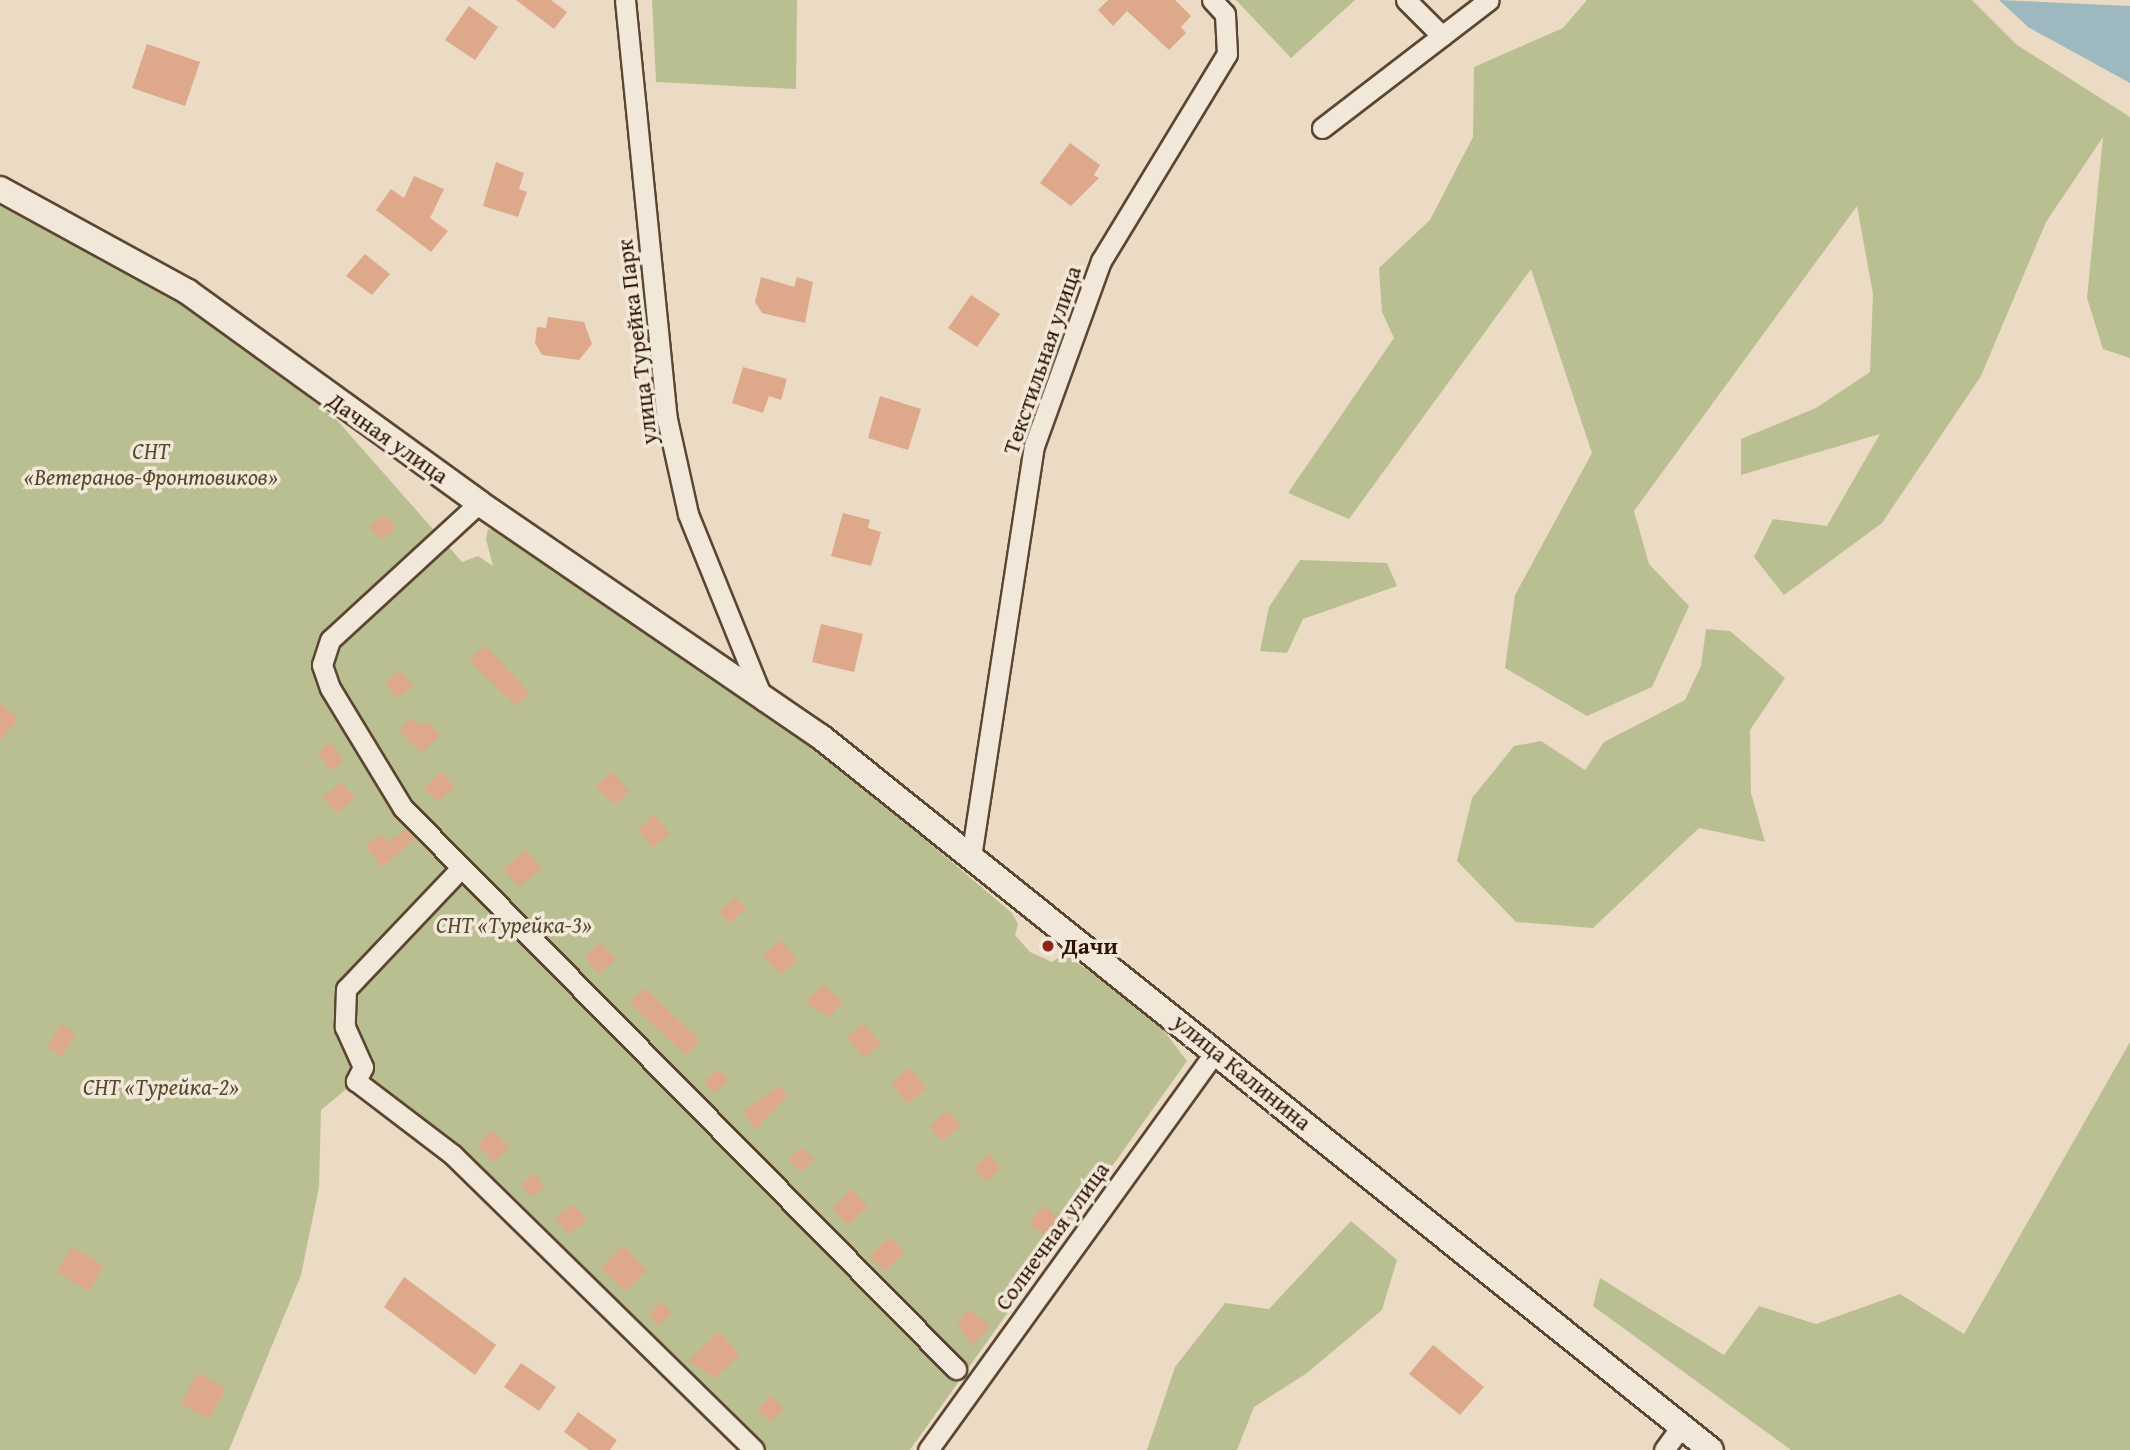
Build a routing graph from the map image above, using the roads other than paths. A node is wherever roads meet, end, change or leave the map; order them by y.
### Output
1 (625, 0) edge
2 (1212, 0) edge
3 (1406, 0) edge
4 (1489, 0) edge
5 (1442, 36) junction
6 (1322, 128) dead end
7 (0, 189) edge
8 (479, 503) junction
9 (765, 704) junction
10 (971, 857) junction
11 (461, 868) junction
12 (1216, 1051) junction
13 (956, 1368) dead end
14 (1681, 1427) junction
15 (754, 1450) edge
16 (928, 1450) edge
17 (1664, 1450) edge
18 (1711, 1450) edge

1 - 9 street, улица Турейка Парк
2 - 10 street, Текстильная улица
3 - 5 street
4 - 5 street
5 - 6 street
7 - 8 street, Дачная улица
8 - 9 street, Дачная улица
8 - 11 street
9 - 10 street, улица Калинина
10 - 12 street, улица Калинина
11 - 13 street
11 - 15 street
12 - 14 street, улица Калинина
12 - 16 street, Солнечная улица
14 - 17 street
14 - 18 street, улица Калинина

